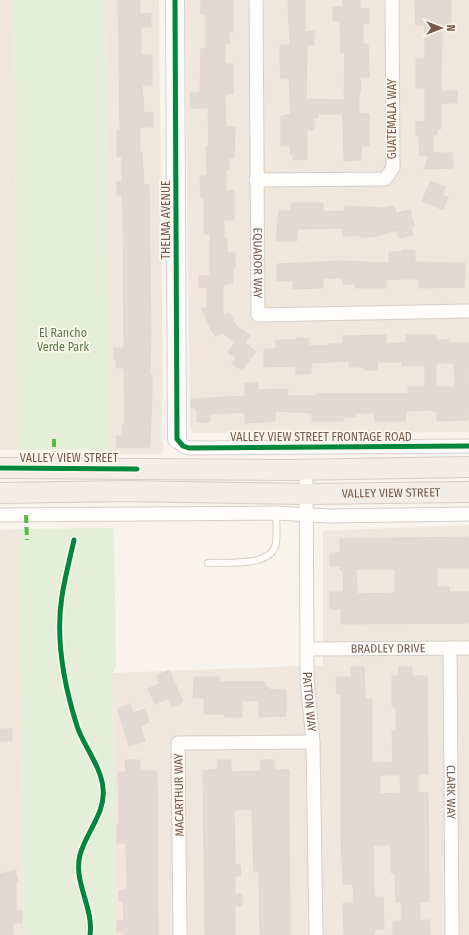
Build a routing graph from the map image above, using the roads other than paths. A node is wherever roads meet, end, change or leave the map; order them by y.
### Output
1 (175, 0) edge
2 (256, 0) edge
3 (392, 0) edge
4 (256, 180) junction
5 (469, 311) edge
6 (177, 439) joint
7 (469, 446) edge
8 (0, 468) edge
9 (469, 468) edge
10 (306, 469) junction
11 (469, 492) edge
12 (0, 493) edge
13 (307, 494) junction
14 (276, 513) junction
15 (469, 514) edge
16 (0, 515) edge
17 (307, 515) junction
18 (208, 563) dead end
19 (307, 648) junction
20 (450, 648) junction
21 (469, 648) edge
22 (314, 742) junction
23 (180, 935) edge
24 (316, 935) edge
25 (452, 935) edge

1 - 6 street, THELMA AVENUE
2 - 4 street, EQUADOR WAY
3 - 4 street, GUATEMALA WAY
4 - 5 street, EQUADOR WAY
6 - 7 street, VALLEY VIEW STREET FRONTAGE ROAD
8 - 10 main road, VALLEY VIEW STREET
9 - 10 main road, VALLEY VIEW STREET
10 - 13 street, PATTON WAY
11 - 13 main road, VALLEY VIEW STREET
12 - 13 main road, VALLEY VIEW STREET
13 - 17 street, PATTON WAY
14 - 16 street
14 - 17 street
14 - 18 lane
15 - 17 street
17 - 19 street, PATTON WAY
19 - 20 street, BRADLEY DRIVE
19 - 22 street, PATTON WAY
20 - 21 street, BRADLEY DRIVE
20 - 25 street, CLARK WAY
22 - 23 street, MACARTHUR WAY
22 - 24 street, PATTON WAY

